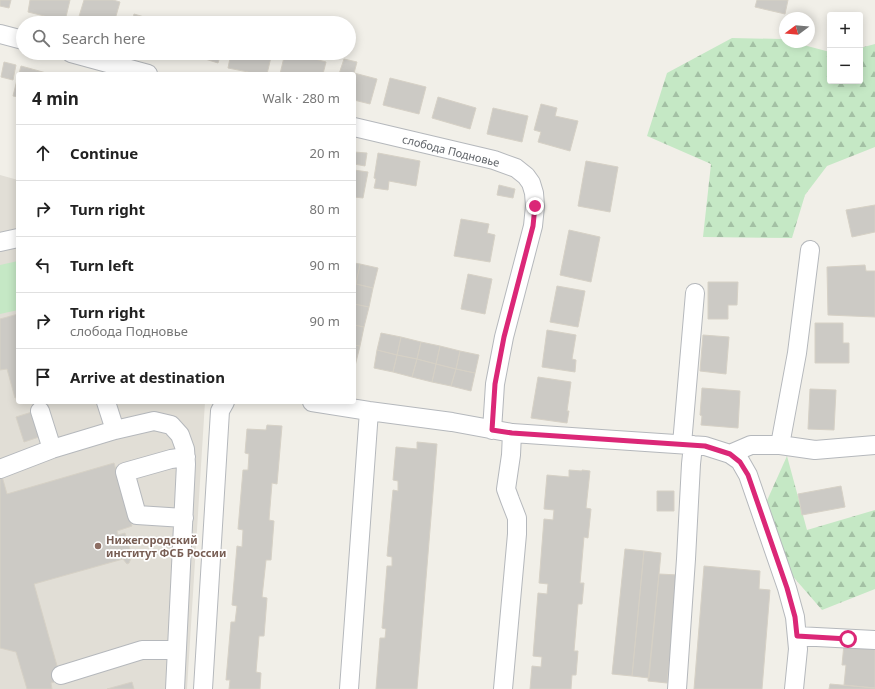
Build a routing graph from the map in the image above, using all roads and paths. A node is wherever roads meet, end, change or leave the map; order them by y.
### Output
1 (0, 34) edge
2 (16, 38) edge
3 (97, 60) edge
4 (141, 72) edge
5 (356, 127) edge
6 (16, 238) edge
7 (0, 242) edge
8 (810, 250) dead end
9 (695, 293) dead end
10 (107, 404) edge
11 (225, 404) edge
12 (324, 404) edge
13 (40, 411) dead end
14 (370, 412) junction
15 (115, 430) junction
16 (492, 430) junction
17 (512, 433) junction
18 (687, 445) junction
19 (780, 445) junction
20 (875, 445) edge
21 (52, 449) junction
22 (730, 454) junction
23 (186, 457) junction
24 (0, 469) edge
25 (184, 518) junction
26 (797, 636) junction
27 (875, 640) edge
28 (177, 650) junction
29 (61, 675) dead end
30 (175, 689) edge
31 (203, 689) edge
32 (349, 689) edge
33 (503, 689) edge
34 (677, 689) edge
35 (794, 689) edge

1 - 2 street
3 - 4 street
5 - 16 street, слобода Подновье
6 - 7 street
8 - 19 street
9 - 18 street
10 - 15 street
11 - 31 street
12 - 14 street
13 - 21 street
14 - 16 street
14 - 32 street
15 - 21 street
15 - 23 street
16 - 17 street
17 - 18 street
17 - 33 street
18 - 22 street
18 - 34 street
19 - 20 street
19 - 22 street
21 - 24 street
22 - 26 street
23 - 25 street
23 - 25 street
25 - 28 street
26 - 27 street
26 - 35 street
28 - 29 street
28 - 30 street

